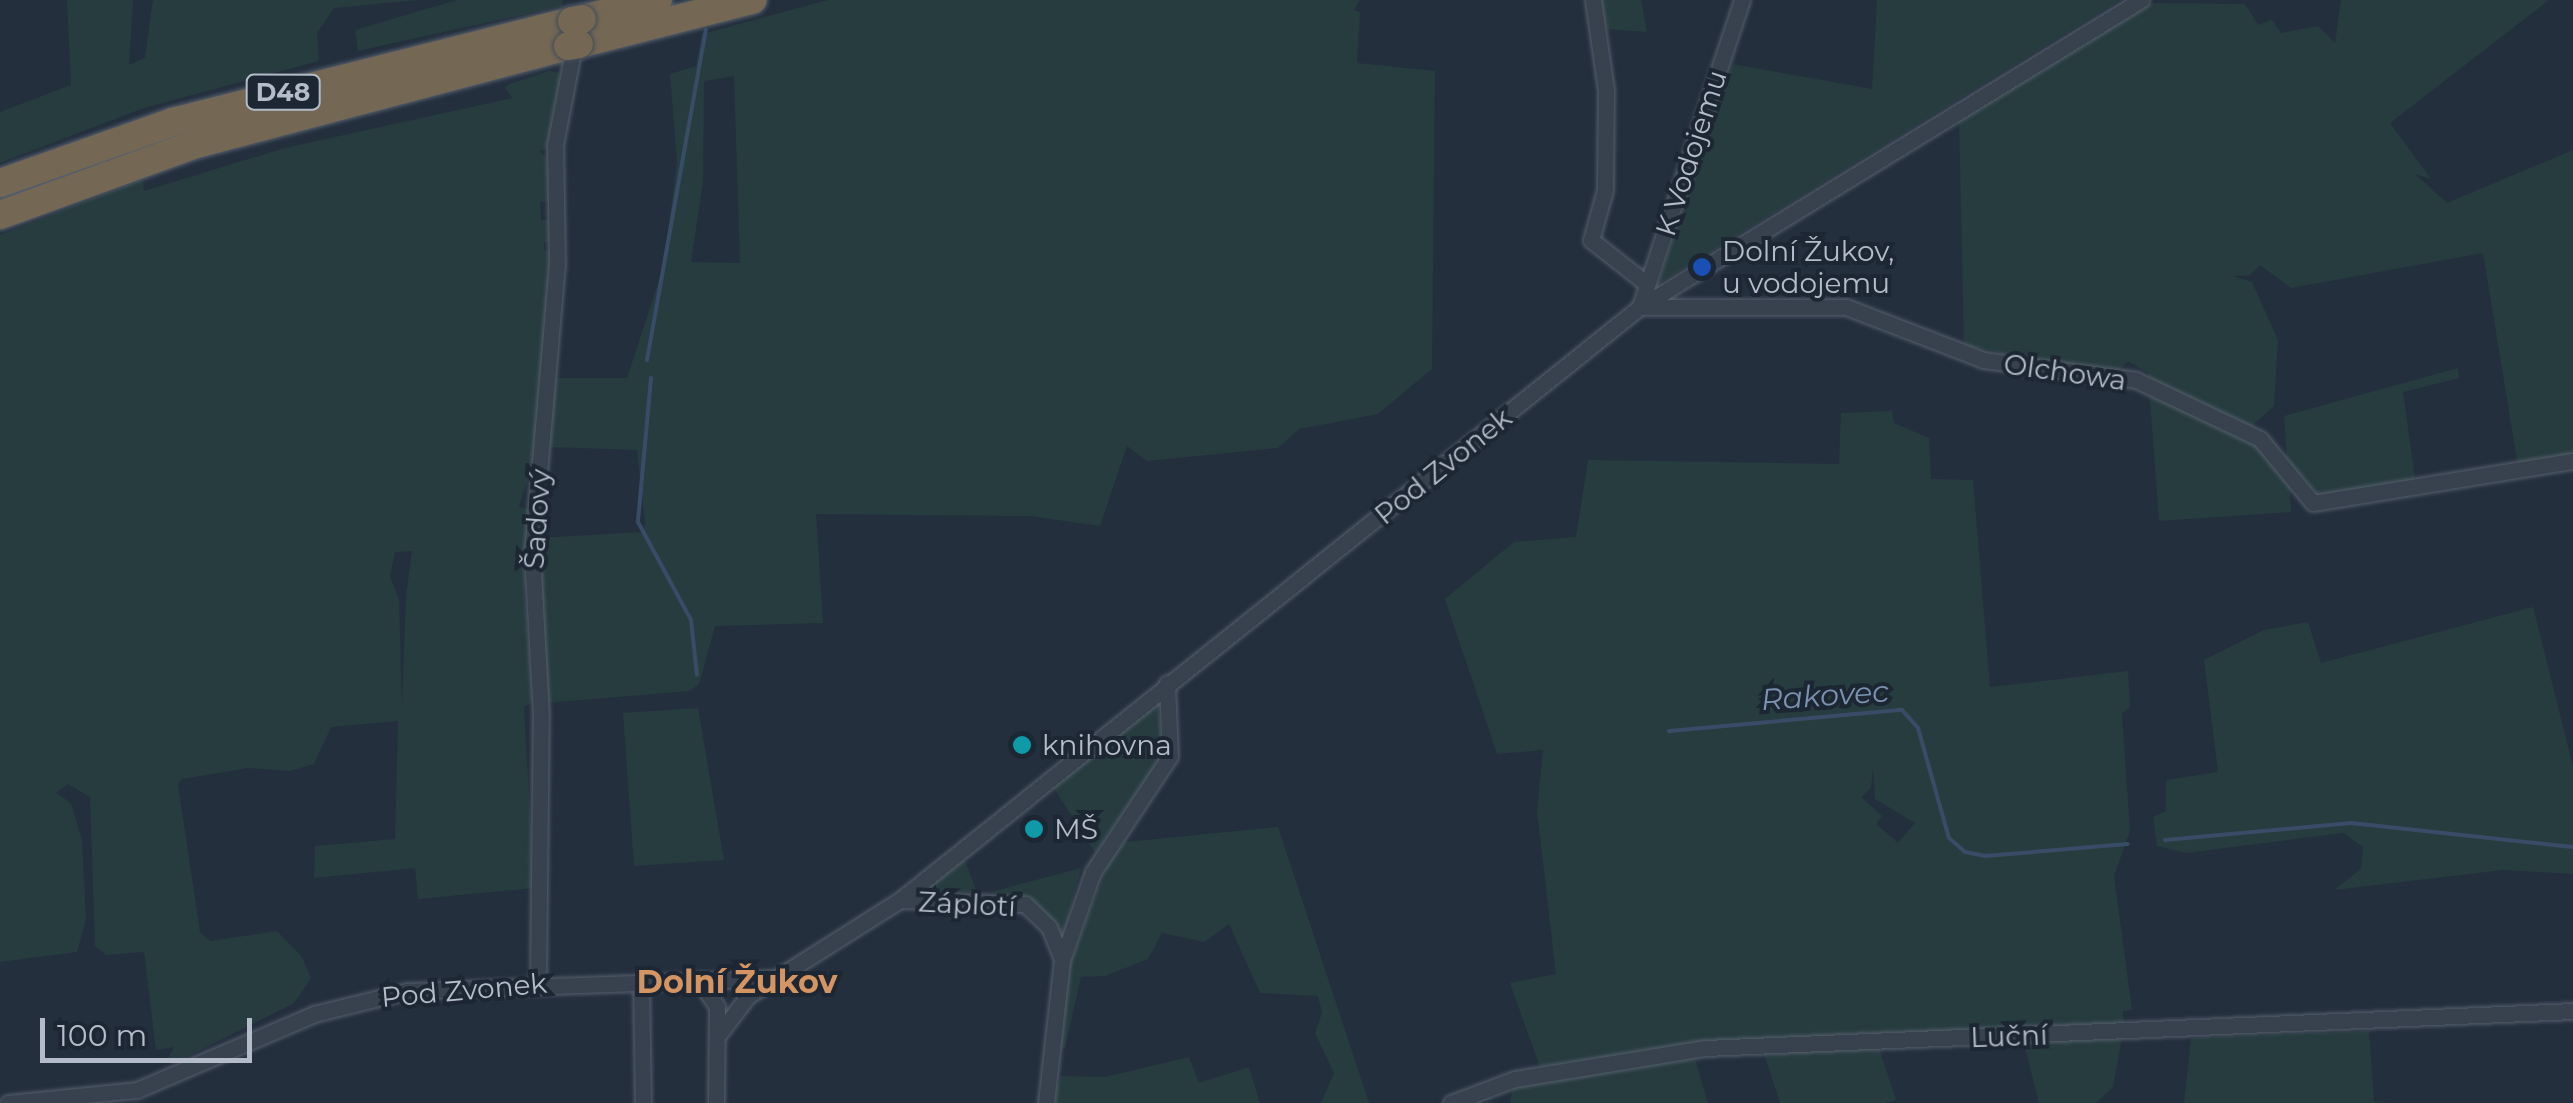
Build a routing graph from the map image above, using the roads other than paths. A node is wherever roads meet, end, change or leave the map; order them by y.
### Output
1 (658, 0) edge
2 (752, 0) edge
3 (1593, 0) edge
4 (1742, 0) edge
5 (2141, 0) edge
6 (576, 28) edge
7 (0, 183) edge
8 (0, 215) edge
9 (1647, 284) junction
10 (1640, 306) junction
11 (2573, 461) edge
12 (1167, 683) junction
13 (900, 900) junction
14 (1062, 960) junction
15 (777, 978) junction
16 (699, 980) junction
17 (642, 981) junction
18 (538, 983) junction
19 (2573, 1011) edge
20 (720, 1034) junction
21 (8, 1103) edge
22 (643, 1103) edge
23 (716, 1103) edge
24 (1046, 1103) edge
25 (1452, 1103) edge

1 - 6 highway, D48
2 - 6 highway, D48
3 - 9 street
4 - 9 street, K Vodojemu
5 - 10 street, Pod Zvonek
6 - 7 highway, D48
6 - 8 highway, D48
6 - 18 street, Šadový
9 - 10 street, K Vodojemu
10 - 11 street, Olchowa
10 - 12 street, Pod Zvonek
12 - 13 street, Pod Zvonek
12 - 14 street
13 - 14 street, Záplotí
13 - 15 street, Pod Zvonek
14 - 24 street
15 - 16 street, Pod Zvonek
15 - 20 street, Pod Zvonek
16 - 17 street, Pod Zvonek
16 - 20 street
17 - 18 street, Pod Zvonek
17 - 22 street
18 - 21 street, Pod Zvonek
19 - 25 street, Luční
20 - 23 street

